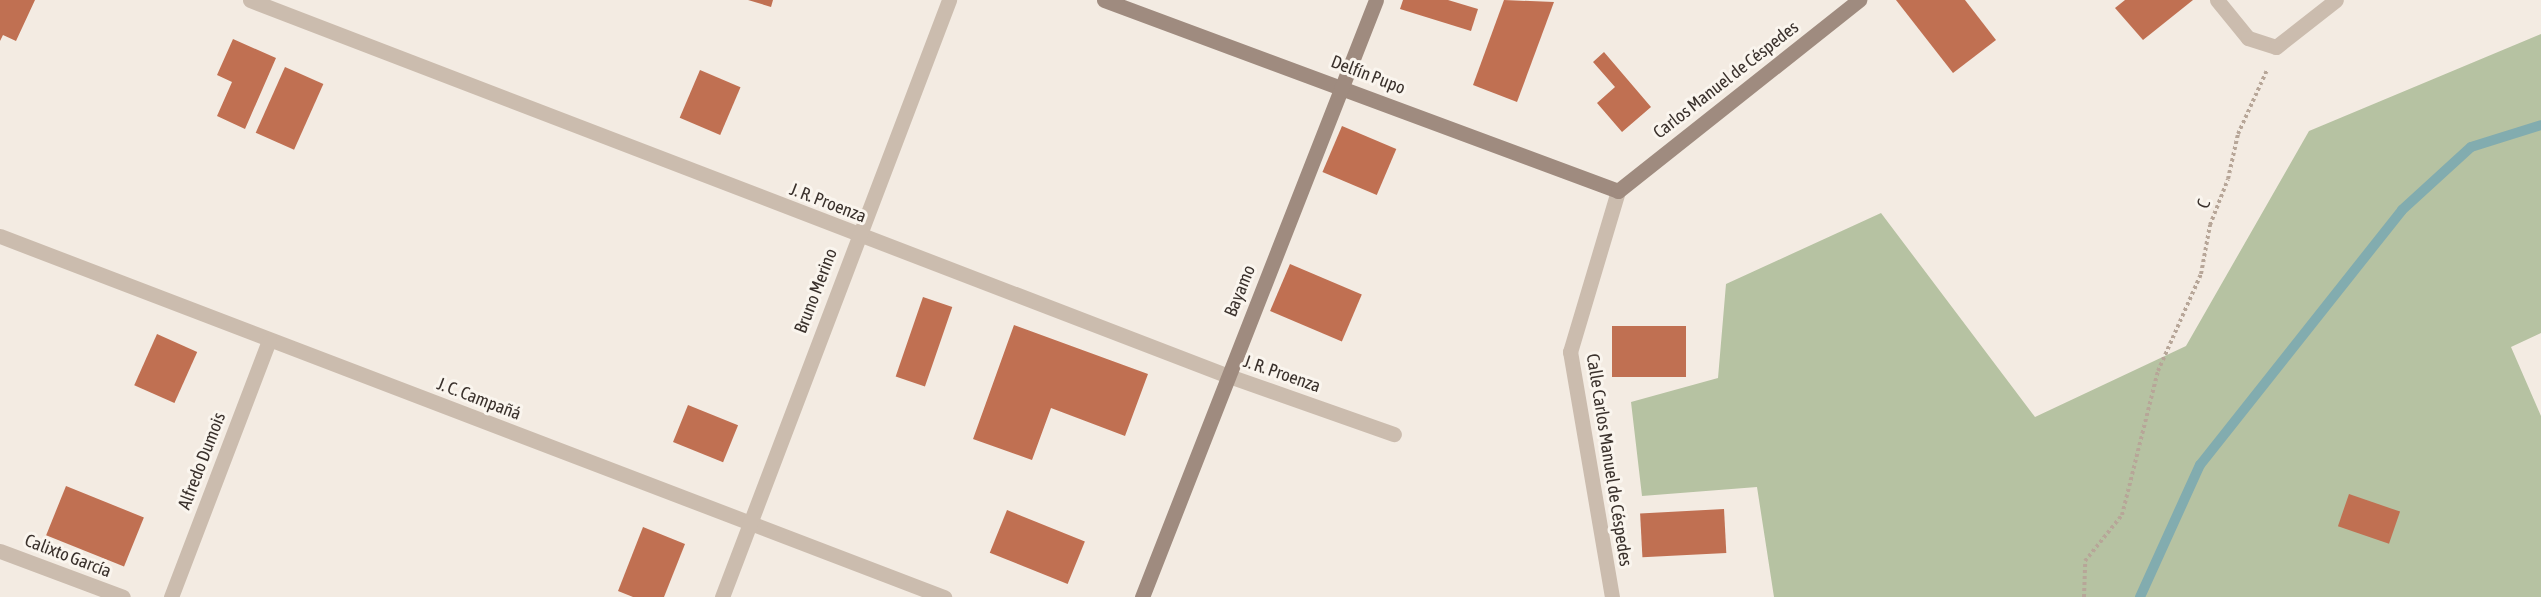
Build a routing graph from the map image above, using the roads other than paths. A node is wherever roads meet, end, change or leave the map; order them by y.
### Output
1 (250, 0) edge
2 (949, 0) edge
3 (1104, 0) edge
4 (1376, 0) edge
5 (1859, 0) edge
6 (2217, 0) edge
7 (2336, 0) edge
8 (1345, 87) junction
9 (1618, 190) junction
10 (858, 235) junction
11 (0, 236) edge
12 (268, 340) junction
13 (1226, 375) junction
14 (1394, 434) dead end
15 (750, 523) junction
16 (0, 551) edge
17 (123, 597) edge
18 (171, 597) edge
19 (722, 597) edge
20 (944, 597) edge
21 (1142, 597) edge
22 (1612, 597) edge

1 - 10 street, J. R. Proenza
2 - 10 street, Bruno Merino
3 - 8 street, Delfín Pupo
4 - 8 street, Bayamo
5 - 9 street, Carlos Manuel de Céspedes
6 - 7 street
8 - 9 street, Delfín Pupo
8 - 13 street, Bayamo
9 - 22 street, Calle Carlos Manuel de Céspedes
10 - 13 street, J. R. Proenza
10 - 15 street, Bruno Merino
11 - 12 street, J. C. Campañá
12 - 15 street, J. C. Campañá
12 - 18 street, Alfredo Dumois
13 - 14 street, J. R. Proenza
13 - 21 street, Bayamo
15 - 19 street, Bruno Merino
15 - 20 street, J. C. Campañá
16 - 17 street, Calixto García

